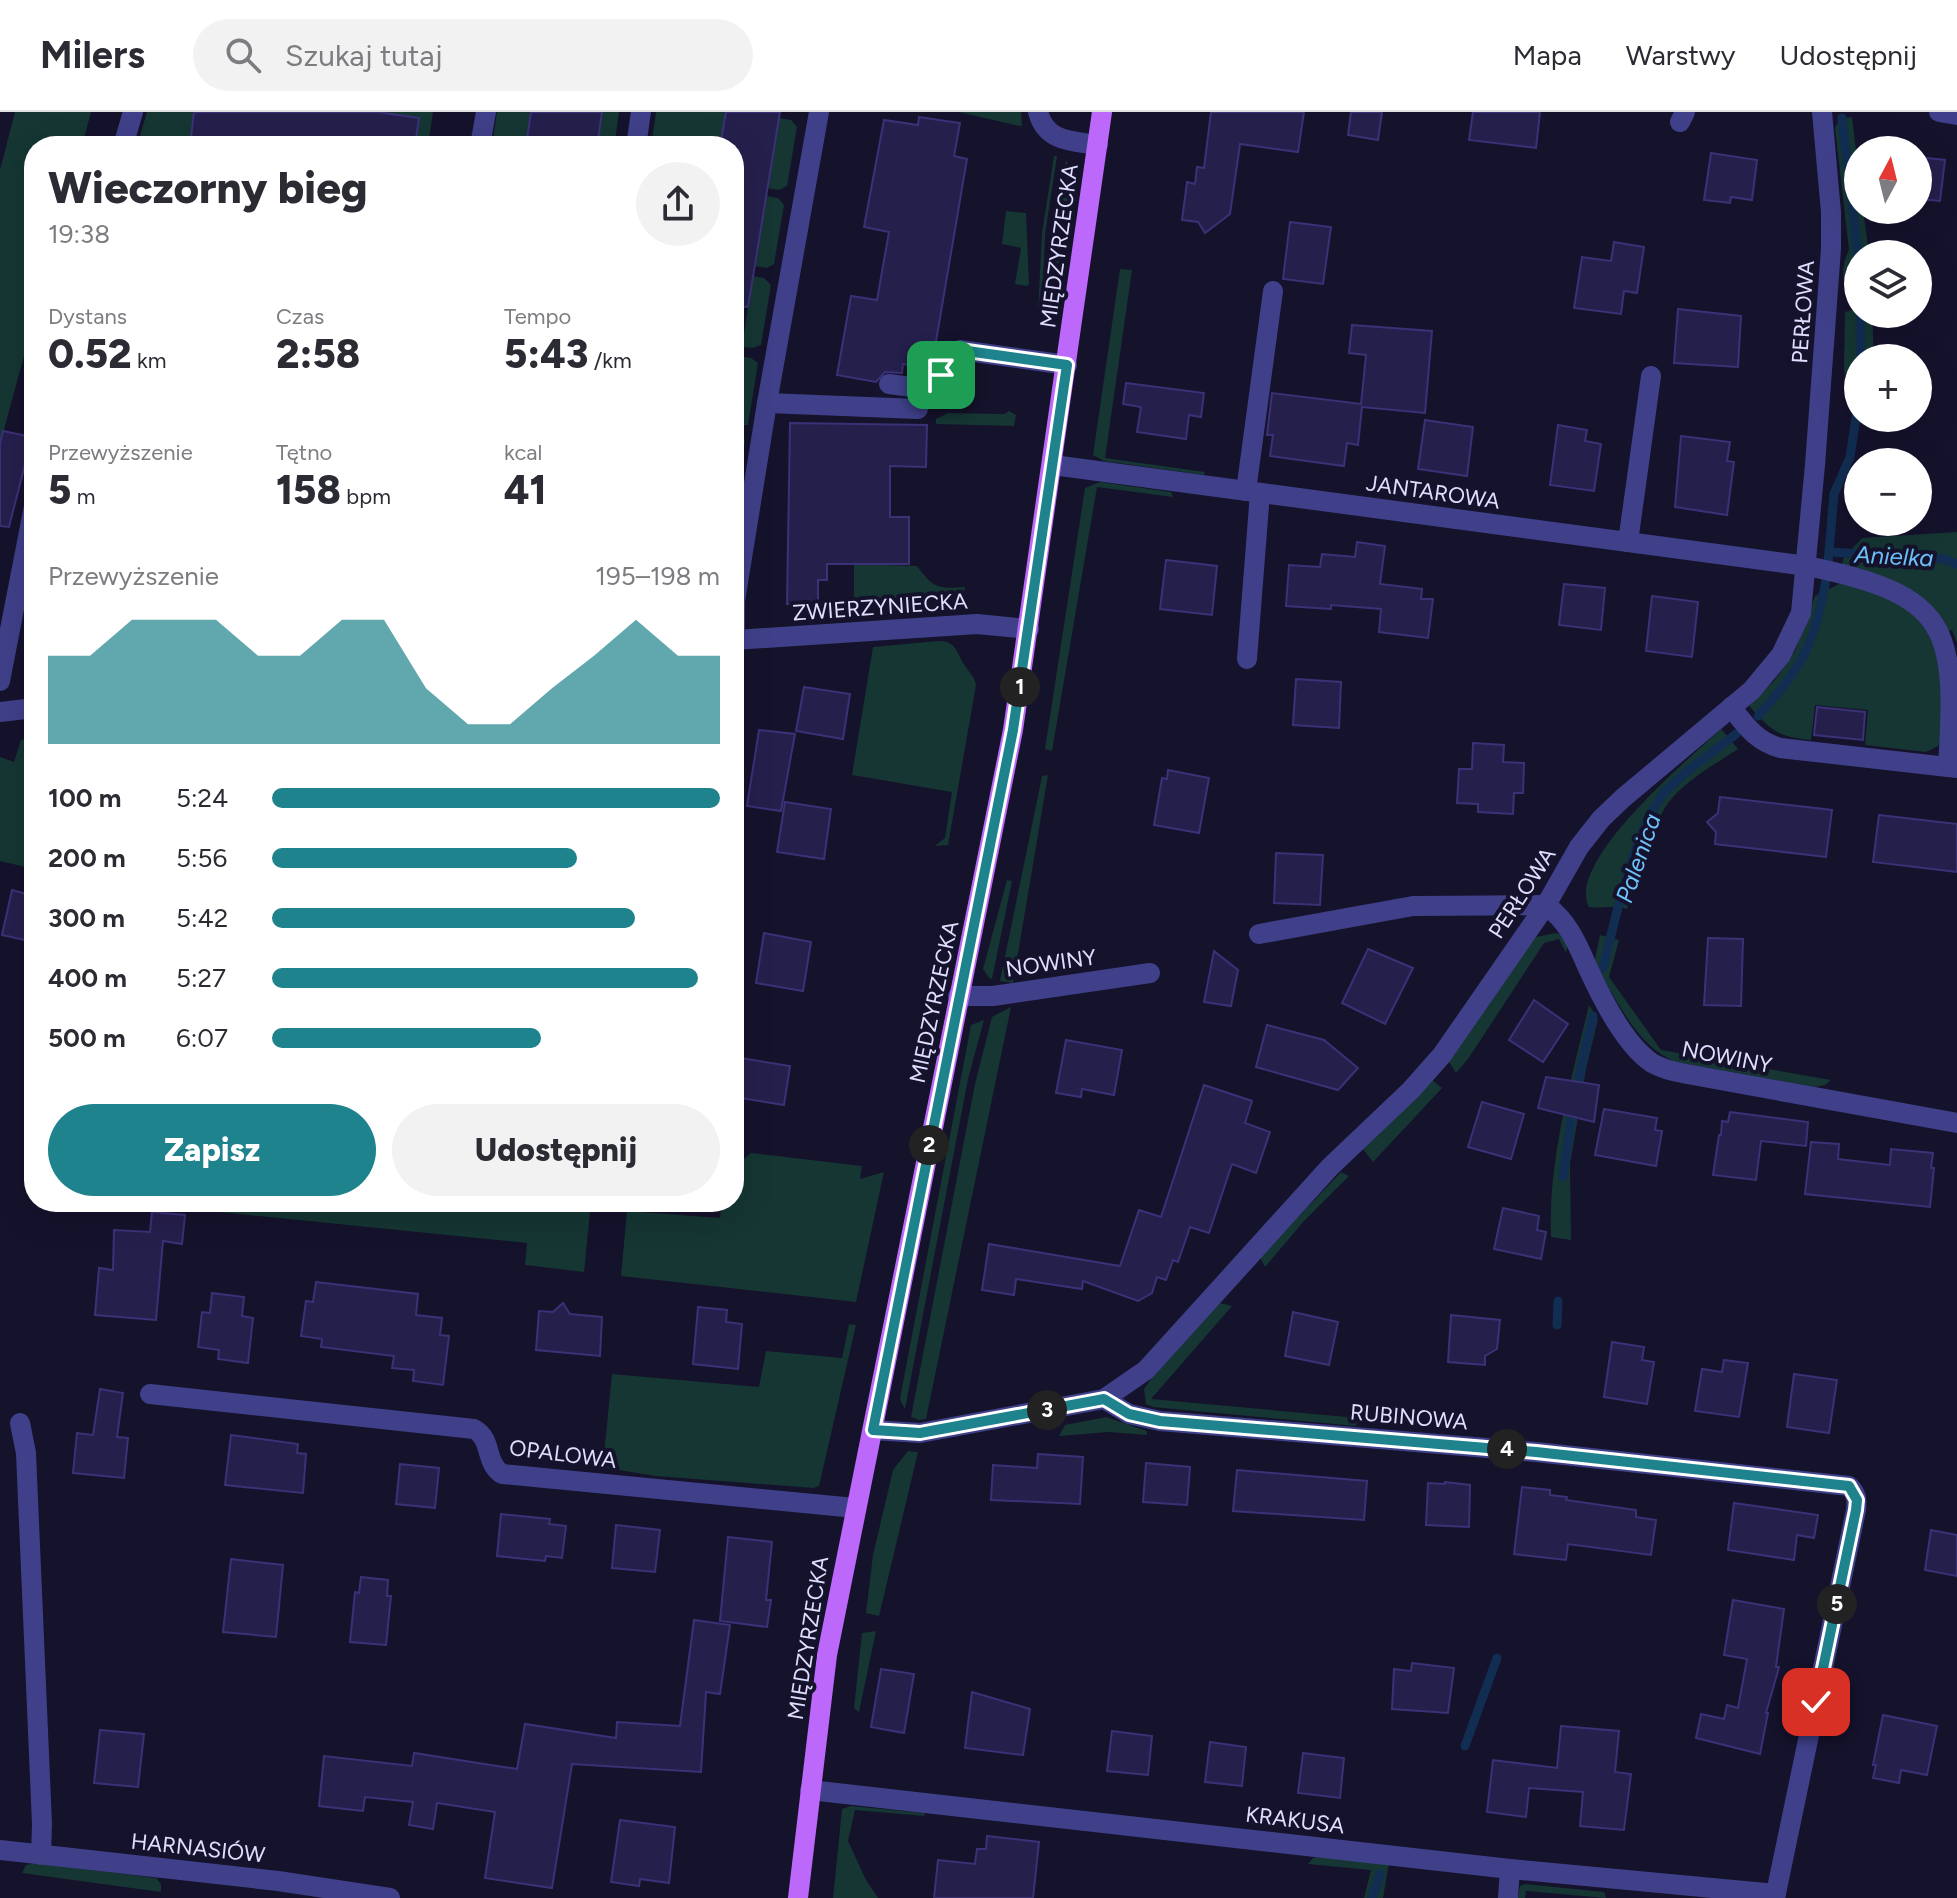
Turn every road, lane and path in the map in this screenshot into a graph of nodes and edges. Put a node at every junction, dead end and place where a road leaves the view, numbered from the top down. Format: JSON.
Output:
{"nodes":[{"id":1,"x":133,"y":112,"type":"edge"},
{"id":2,"x":486,"y":112,"type":"edge"},
{"id":3,"x":641,"y":112,"type":"edge"},
{"id":4,"x":819,"y":112,"type":"edge"},
{"id":5,"x":1038,"y":112,"type":"edge"},
{"id":6,"x":1102,"y":112,"type":"edge"},
{"id":7,"x":1822,"y":112,"type":"edge"},
{"id":8,"x":1939,"y":112,"type":"edge"},
{"id":9,"x":1957,"y":115,"type":"edge"},
{"id":10,"x":126,"y":136,"type":"edge"},
{"id":11,"x":482,"y":136,"type":"edge"},
{"id":12,"x":637,"y":136,"type":"edge"},
{"id":13,"x":1098,"y":145,"type":"junction"},
{"id":14,"x":1273,"y":291,"type":"dead end"},
{"id":15,"x":1067,"y":365,"type":"junction"},
{"id":16,"x":1651,"y":376,"type":"dead end"},
{"id":17,"x":889,"y":384,"type":"dead end"},
{"id":18,"x":767,"y":403,"type":"junction"},
{"id":19,"x":918,"y":409,"type":"dead end"},
{"id":20,"x":1053,"y":465,"type":"junction"},
{"id":21,"x":1253,"y":492,"type":"junction"},
{"id":22,"x":1628,"y":542,"type":"junction"},
{"id":23,"x":744,"y":545,"type":"edge"},
{"id":24,"x":24,"y":557,"type":"edge"},
{"id":25,"x":1807,"y":566,"type":"junction"},
{"id":26,"x":1029,"y":629,"type":"junction"},
{"id":27,"x":744,"y":639,"type":"edge"},
{"id":28,"x":1247,"y":659,"type":"dead end"},
{"id":29,"x":0,"y":681,"type":"edge"},
{"id":30,"x":1731,"y":707,"type":"junction"},
{"id":31,"x":24,"y":709,"type":"edge"},
{"id":32,"x":0,"y":712,"type":"edge"},
{"id":33,"x":1952,"y":768,"type":"edge"},
{"id":34,"x":1546,"y":905,"type":"junction"},
{"id":35,"x":1259,"y":934,"type":"dead end"},
{"id":36,"x":1150,"y":973,"type":"dead end"},
{"id":37,"x":958,"y":996,"type":"junction"},
{"id":38,"x":1957,"y":1123,"type":"edge"},
{"id":39,"x":150,"y":1394,"type":"dead end"},
{"id":40,"x":1104,"y":1399,"type":"junction"},
{"id":41,"x":20,"y":1423,"type":"dead end"},
{"id":42,"x":873,"y":1430,"type":"junction"},
{"id":43,"x":855,"y":1508,"type":"junction"},
{"id":44,"x":810,"y":1790,"type":"junction"},
{"id":45,"x":0,"y":1850,"type":"edge"},
{"id":46,"x":41,"y":1855,"type":"junction"},
{"id":47,"x":1510,"y":1869,"type":"junction"},
{"id":48,"x":1776,"y":1896,"type":"edge"},
{"id":49,"x":390,"y":1898,"type":"edge"},
{"id":50,"x":798,"y":1898,"type":"edge"},
{"id":51,"x":1508,"y":1898,"type":"edge"}],
"edges":[{"from":1,"to":10,"type":"street"},
{"from":2,"to":11,"type":"street"},
{"from":3,"to":12,"type":"street"},
{"from":4,"to":18,"type":"street"},
{"from":5,"to":13,"type":"street"},
{"from":6,"to":13,"type":"main road","name":"MIĘDZYRZECKA"},
{"from":7,"to":25,"type":"street","name":"PERŁOWA"},
{"from":8,"to":9,"type":"street"},
{"from":13,"to":15,"type":"main road","name":"MIĘDZYRZECKA"},
{"from":14,"to":21,"type":"street"},
{"from":15,"to":17,"type":"street"},
{"from":15,"to":20,"type":"main road","name":"MIĘDZYRZECKA"},
{"from":16,"to":22,"type":"street"},
{"from":18,"to":19,"type":"street"},
{"from":18,"to":23,"type":"street"},
{"from":20,"to":21,"type":"street","name":"JANTAROWA"},
{"from":20,"to":26,"type":"main road","name":"MIĘDZYRZECKA"},
{"from":21,"to":22,"type":"street","name":"JANTAROWA"},
{"from":21,"to":28,"type":"street"},
{"from":22,"to":25,"type":"street","name":"JANTAROWA"},
{"from":24,"to":29,"type":"street"},
{"from":25,"to":30,"type":"street","name":"PERŁOWA"},
{"from":25,"to":33,"type":"street","name":"JANTAROWA"},
{"from":26,"to":27,"type":"street","name":"ZWIERZYNIECKA"},
{"from":26,"to":37,"type":"main road","name":"MIĘDZYRZECKA"},
{"from":30,"to":33,"type":"street"},
{"from":30,"to":34,"type":"street","name":"PERŁOWA"},
{"from":31,"to":32,"type":"street"},
{"from":34,"to":35,"type":"street"},
{"from":34,"to":38,"type":"street","name":"NOWINY"},
{"from":34,"to":40,"type":"street","name":"PERŁOWA"},
{"from":36,"to":37,"type":"street","name":"NOWINY"},
{"from":37,"to":42,"type":"main road","name":"MIĘDZYRZECKA"},
{"from":39,"to":43,"type":"street","name":"OPALOWA"},
{"from":40,"to":42,"type":"street","name":"PERŁOWA"},
{"from":40,"to":48,"type":"street","name":"RUBINOWA"},
{"from":41,"to":46,"type":"street"},
{"from":42,"to":43,"type":"main road","name":"MIĘDZYRZECKA"},
{"from":43,"to":44,"type":"main road","name":"MIĘDZYRZECKA"},
{"from":44,"to":47,"type":"street","name":"KRAKUSA"},
{"from":44,"to":50,"type":"main road","name":"MIĘDZYRZECKA"},
{"from":45,"to":46,"type":"street","name":"HARNASIÓW"},
{"from":46,"to":49,"type":"street","name":"HARNASIÓW"},
{"from":47,"to":48,"type":"street","name":"KRAKUSA"},
{"from":47,"to":51,"type":"street"}]}
